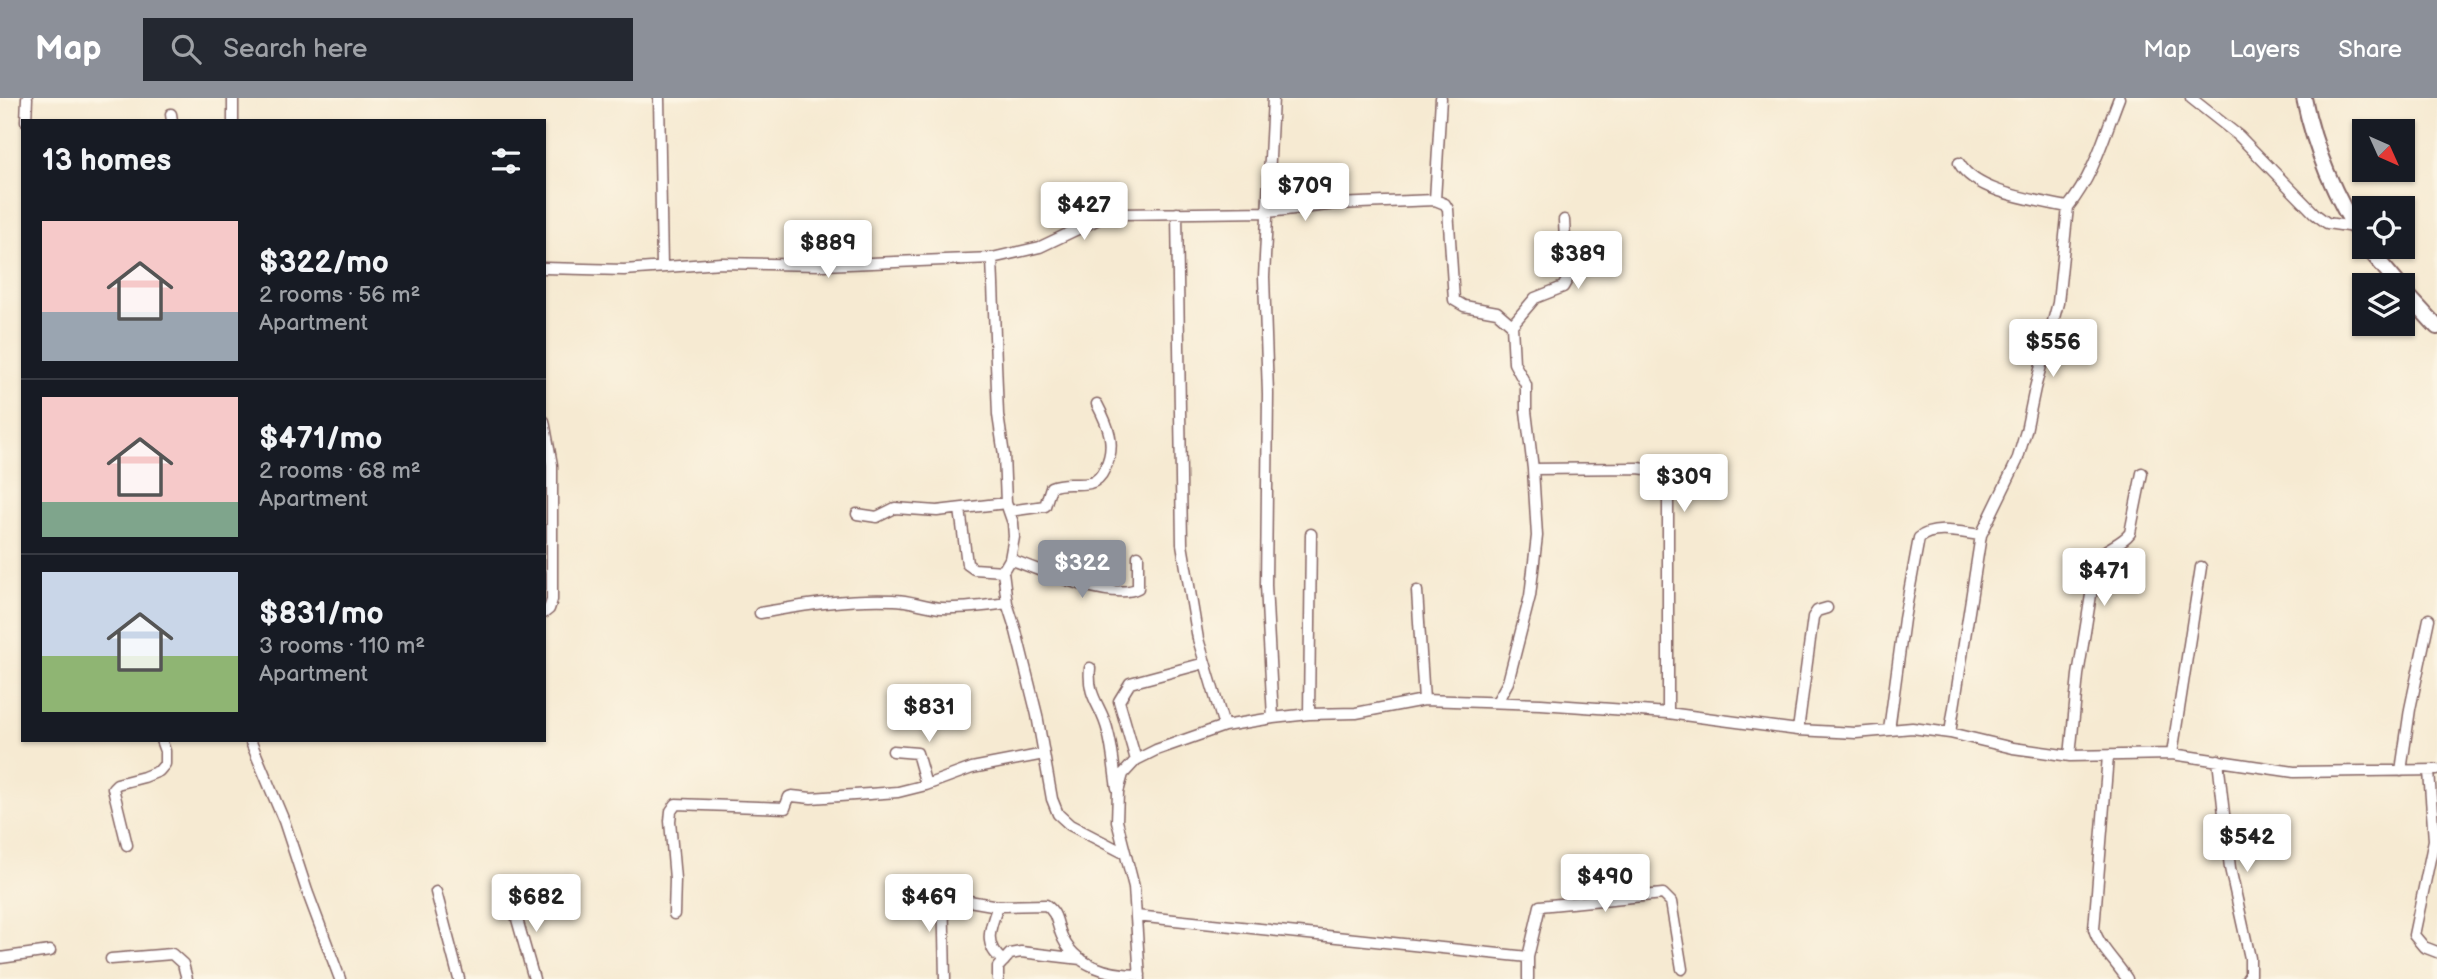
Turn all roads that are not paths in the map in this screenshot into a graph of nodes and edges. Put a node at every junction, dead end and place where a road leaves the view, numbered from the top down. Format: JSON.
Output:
{"nodes":[{"id":1,"x":27,"y":98,"type":"edge"},
{"id":2,"x":233,"y":98,"type":"edge"},
{"id":3,"x":659,"y":98,"type":"edge"},
{"id":4,"x":1273,"y":98,"type":"edge"},
{"id":5,"x":1441,"y":98,"type":"edge"},
{"id":6,"x":2119,"y":98,"type":"edge"},
{"id":7,"x":2191,"y":98,"type":"edge"},
{"id":8,"x":2304,"y":98,"type":"edge"},
{"id":9,"x":26,"y":119,"type":"edge"},
{"id":10,"x":233,"y":119,"type":"edge"},
{"id":11,"x":1959,"y":163,"type":"dead end"},
{"id":12,"x":1435,"y":200,"type":"junction"},
{"id":13,"x":2068,"y":207,"type":"junction"},
{"id":14,"x":1268,"y":212,"type":"junction"},
{"id":15,"x":1177,"y":213,"type":"junction"},
{"id":16,"x":1564,"y":220,"type":"dead end"},
{"id":17,"x":2352,"y":223,"type":"edge"},
{"id":18,"x":2352,"y":227,"type":"edge"},
{"id":19,"x":992,"y":258,"type":"junction"},
{"id":20,"x":2377,"y":259,"type":"edge"},
{"id":21,"x":662,"y":267,"type":"junction"},
{"id":22,"x":546,"y":268,"type":"edge"},
{"id":23,"x":2389,"y":273,"type":"edge"},
{"id":24,"x":2415,"y":303,"type":"edge"},
{"id":25,"x":1512,"y":325,"type":"junction"},
{"id":26,"x":2437,"y":327,"type":"edge"},
{"id":27,"x":1097,"y":404,"type":"dead end"},
{"id":28,"x":546,"y":432,"type":"edge"},
{"id":29,"x":1534,"y":469,"type":"junction"},
{"id":30,"x":2142,"y":473,"type":"dead end"},
{"id":31,"x":1008,"y":507,"type":"junction"},
{"id":32,"x":960,"y":509,"type":"junction"},
{"id":33,"x":857,"y":514,"type":"dead end"},
{"id":34,"x":1311,"y":534,"type":"dead end"},
{"id":35,"x":1981,"y":535,"type":"junction"},
{"id":36,"x":1138,"y":556,"type":"dead end"},
{"id":37,"x":1010,"y":559,"type":"junction"},
{"id":38,"x":2201,"y":567,"type":"dead end"},
{"id":39,"x":1003,"y":571,"type":"junction"},
{"id":40,"x":1417,"y":591,"type":"dead end"},
{"id":41,"x":1007,"y":603,"type":"junction"},
{"id":42,"x":1827,"y":608,"type":"dead end"},
{"id":43,"x":546,"y":612,"type":"edge"},
{"id":44,"x":760,"y":613,"type":"dead end"},
{"id":45,"x":2429,"y":619,"type":"dead end"},
{"id":46,"x":1205,"y":663,"type":"junction"},
{"id":47,"x":1090,"y":668,"type":"dead end"},
{"id":48,"x":1424,"y":700,"type":"junction"},
{"id":49,"x":1119,"y":701,"type":"junction"},
{"id":50,"x":1497,"y":702,"type":"junction"},
{"id":51,"x":1668,"y":713,"type":"junction"},
{"id":52,"x":1309,"y":714,"type":"junction"},
{"id":53,"x":1103,"y":716,"type":"junction"},
{"id":54,"x":1273,"y":718,"type":"junction"},
{"id":55,"x":1224,"y":726,"type":"junction"},
{"id":56,"x":1798,"y":730,"type":"junction"},
{"id":57,"x":1889,"y":730,"type":"junction"},
{"id":58,"x":1950,"y":733,"type":"junction"},
{"id":59,"x":162,"y":742,"type":"edge"},
{"id":60,"x":251,"y":742,"type":"edge"},
{"id":61,"x":894,"y":751,"type":"dead end"},
{"id":62,"x":1044,"y":754,"type":"junction"},
{"id":63,"x":2172,"y":754,"type":"junction"},
{"id":64,"x":2070,"y":756,"type":"junction"},
{"id":65,"x":2108,"y":756,"type":"junction"},
{"id":66,"x":1136,"y":760,"type":"junction"},
{"id":67,"x":2218,"y":760,"type":"junction"},
{"id":68,"x":2402,"y":771,"type":"junction"},
{"id":69,"x":2433,"y":771,"type":"edge"},
{"id":70,"x":926,"y":785,"type":"junction"},
{"id":71,"x":1118,"y":792,"type":"junction"},
{"id":72,"x":2436,"y":840,"type":"edge"},
{"id":73,"x":127,"y":845,"type":"dead end"},
{"id":74,"x":1124,"y":853,"type":"junction"},
{"id":75,"x":943,"y":888,"type":"dead end"},
{"id":76,"x":436,"y":892,"type":"dead end"},
{"id":77,"x":511,"y":898,"type":"dead end"},
{"id":78,"x":943,"y":900,"type":"junction"},
{"id":79,"x":998,"y":906,"type":"junction"},
{"id":80,"x":674,"y":914,"type":"dead end"},
{"id":81,"x":1136,"y":916,"type":"junction"},
{"id":82,"x":50,"y":951,"type":"dead end"},
{"id":83,"x":2437,"y":952,"type":"edge"},
{"id":84,"x":1528,"y":957,"type":"junction"},
{"id":85,"x":0,"y":958,"type":"edge"},
{"id":86,"x":111,"y":959,"type":"dead end"},
{"id":87,"x":1082,"y":960,"type":"junction"},
{"id":88,"x":1003,"y":961,"type":"junction"},
{"id":89,"x":1682,"y":969,"type":"dead end"},
{"id":90,"x":1140,"y":977,"type":"edge"},
{"id":91,"x":187,"y":979,"type":"edge"},
{"id":92,"x":340,"y":979,"type":"edge"},
{"id":93,"x":459,"y":979,"type":"edge"},
{"id":94,"x":534,"y":979,"type":"edge"},
{"id":95,"x":945,"y":979,"type":"edge"},
{"id":96,"x":998,"y":979,"type":"edge"},
{"id":97,"x":1528,"y":979,"type":"edge"},
{"id":98,"x":2127,"y":979,"type":"edge"},
{"id":99,"x":2247,"y":979,"type":"edge"}],
"edges":[{"from":1,"to":9,"type":"street"},
{"from":2,"to":10,"type":"street"},
{"from":3,"to":21,"type":"street"},
{"from":4,"to":14,"type":"street"},
{"from":5,"to":12,"type":"street"},
{"from":6,"to":13,"type":"street"},
{"from":7,"to":18,"type":"street"},
{"from":8,"to":17,"type":"highway"},
{"from":11,"to":13,"type":"street"},
{"from":12,"to":14,"type":"street"},
{"from":12,"to":25,"type":"street"},
{"from":13,"to":35,"type":"street"},
{"from":14,"to":15,"type":"street"},
{"from":14,"to":54,"type":"street"},
{"from":15,"to":19,"type":"street"},
{"from":15,"to":46,"type":"street"},
{"from":16,"to":25,"type":"street"},
{"from":19,"to":21,"type":"street"},
{"from":19,"to":31,"type":"street"},
{"from":20,"to":23,"type":"highway"},
{"from":21,"to":22,"type":"street"},
{"from":24,"to":26,"type":"highway"},
{"from":25,"to":29,"type":"street"},
{"from":27,"to":31,"type":"street"},
{"from":28,"to":43,"type":"street"},
{"from":29,"to":50,"type":"street"},
{"from":29,"to":51,"type":"street"},
{"from":30,"to":64,"type":"street"},
{"from":31,"to":32,"type":"street"},
{"from":31,"to":37,"type":"street"},
{"from":32,"to":33,"type":"street"},
{"from":32,"to":39,"type":"street"},
{"from":34,"to":52,"type":"street"},
{"from":35,"to":57,"type":"street"},
{"from":35,"to":58,"type":"street"},
{"from":36,"to":37,"type":"street"},
{"from":37,"to":39,"type":"street"},
{"from":38,"to":63,"type":"street"},
{"from":39,"to":41,"type":"street"},
{"from":40,"to":48,"type":"street"},
{"from":41,"to":44,"type":"street"},
{"from":41,"to":62,"type":"street"},
{"from":42,"to":56,"type":"street"},
{"from":45,"to":68,"type":"street"},
{"from":46,"to":49,"type":"street"},
{"from":46,"to":55,"type":"street"},
{"from":47,"to":53,"type":"street"},
{"from":48,"to":50,"type":"street"},
{"from":48,"to":52,"type":"street"},
{"from":49,"to":53,"type":"street"},
{"from":49,"to":66,"type":"street"},
{"from":50,"to":51,"type":"street"},
{"from":51,"to":56,"type":"street"},
{"from":52,"to":54,"type":"street"},
{"from":53,"to":71,"type":"street"},
{"from":54,"to":55,"type":"street"},
{"from":55,"to":66,"type":"street"},
{"from":56,"to":57,"type":"street"},
{"from":57,"to":58,"type":"street"},
{"from":58,"to":64,"type":"street"},
{"from":59,"to":73,"type":"street"},
{"from":60,"to":92,"type":"street"},
{"from":61,"to":70,"type":"street"},
{"from":62,"to":70,"type":"street"},
{"from":62,"to":74,"type":"street"},
{"from":63,"to":65,"type":"street"},
{"from":63,"to":67,"type":"street"},
{"from":64,"to":65,"type":"street"},
{"from":65,"to":98,"type":"street"},
{"from":66,"to":71,"type":"street"},
{"from":67,"to":68,"type":"street"},
{"from":67,"to":99,"type":"street"},
{"from":68,"to":69,"type":"street"},
{"from":69,"to":72,"type":"street"},
{"from":70,"to":80,"type":"street"},
{"from":71,"to":74,"type":"street"},
{"from":72,"to":83,"type":"street"},
{"from":74,"to":81,"type":"street"},
{"from":75,"to":78,"type":"street"},
{"from":76,"to":93,"type":"street"},
{"from":77,"to":94,"type":"street"},
{"from":78,"to":79,"type":"street"},
{"from":78,"to":95,"type":"street"},
{"from":79,"to":87,"type":"street"},
{"from":79,"to":88,"type":"street"},
{"from":81,"to":84,"type":"street"},
{"from":81,"to":90,"type":"street"},
{"from":82,"to":85,"type":"street"},
{"from":84,"to":89,"type":"street"},
{"from":84,"to":97,"type":"street"},
{"from":86,"to":91,"type":"street"},
{"from":87,"to":88,"type":"street"},
{"from":87,"to":90,"type":"street"},
{"from":88,"to":96,"type":"street"}]}
